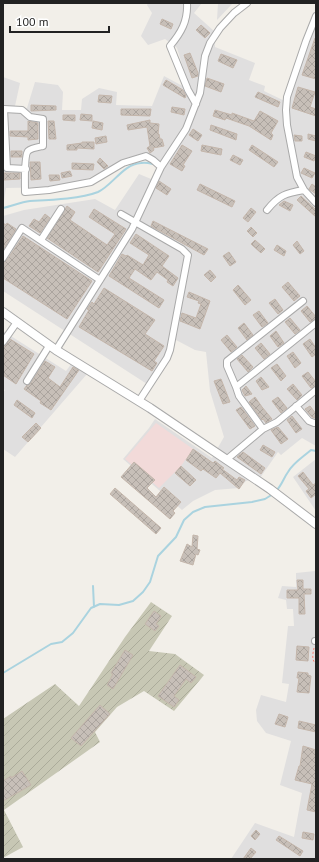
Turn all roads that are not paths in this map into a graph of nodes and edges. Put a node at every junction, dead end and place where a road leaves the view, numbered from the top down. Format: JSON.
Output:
{"nodes":[{"id":1,"x":187,"y":3,"type":"edge"},
{"id":2,"x":246,"y":3,"type":"edge"},
{"id":3,"x":316,"y":16,"type":"edge"},
{"id":4,"x":196,"y":104,"type":"junction"},
{"id":5,"x":161,"y":167,"type":"junction"},
{"id":6,"x":26,"y":169,"type":"junction"},
{"id":7,"x":304,"y":190,"type":"junction"},
{"id":8,"x":316,"y":203,"type":"edge"},
{"id":9,"x":61,"y":209,"type":"dead end"},
{"id":10,"x":267,"y":210,"type":"dead end"},
{"id":11,"x":122,"y":214,"type":"dead end"},
{"id":12,"x":135,"y":221,"type":"junction"},
{"id":13,"x":41,"y":240,"type":"junction"},
{"id":14,"x":3,"y":258,"type":"edge"},
{"id":15,"x":100,"y":280,"type":"junction"},
{"id":16,"x":303,"y":301,"type":"dead end"},
{"id":17,"x":3,"y":312,"type":"edge"},
{"id":18,"x":17,"y":322,"type":"junction"},
{"id":19,"x":316,"y":324,"type":"edge"},
{"id":20,"x":3,"y":342,"type":"edge"},
{"id":21,"x":53,"y":348,"type":"junction"},
{"id":22,"x":27,"y":381,"type":"dead end"},
{"id":23,"x":236,"y":387,"type":"junction"},
{"id":24,"x":316,"y":390,"type":"edge"},
{"id":25,"x":144,"y":404,"type":"junction"},
{"id":26,"x":296,"y":406,"type":"junction"},
{"id":27,"x":316,"y":423,"type":"edge"},
{"id":28,"x":263,"y":430,"type":"junction"},
{"id":29,"x":226,"y":460,"type":"junction"},
{"id":30,"x":316,"y":524,"type":"edge"}],
"edges":[{"from":1,"to":4,"type":"street"},
{"from":2,"to":4,"type":"street"},
{"from":3,"to":7,"type":"street"},
{"from":4,"to":5,"type":"street"},
{"from":5,"to":6,"type":"street"},
{"from":5,"to":12,"type":"street"},
{"from":6,"to":6,"type":"street"},
{"from":7,"to":8,"type":"street"},
{"from":7,"to":10,"type":"street"},
{"from":9,"to":13,"type":"street"},
{"from":11,"to":12,"type":"street"},
{"from":12,"to":15,"type":"street"},
{"from":12,"to":25,"type":"street"},
{"from":13,"to":14,"type":"street"},
{"from":13,"to":15,"type":"street"},
{"from":15,"to":21,"type":"street"},
{"from":16,"to":23,"type":"street"},
{"from":17,"to":18,"type":"street"},
{"from":18,"to":20,"type":"street"},
{"from":18,"to":21,"type":"street"},
{"from":19,"to":23,"type":"street"},
{"from":21,"to":22,"type":"street"},
{"from":21,"to":25,"type":"street"},
{"from":23,"to":28,"type":"street"},
{"from":24,"to":26,"type":"street"},
{"from":25,"to":29,"type":"street"},
{"from":26,"to":27,"type":"street"},
{"from":26,"to":28,"type":"street"},
{"from":28,"to":29,"type":"street"},
{"from":29,"to":30,"type":"street"}]}
